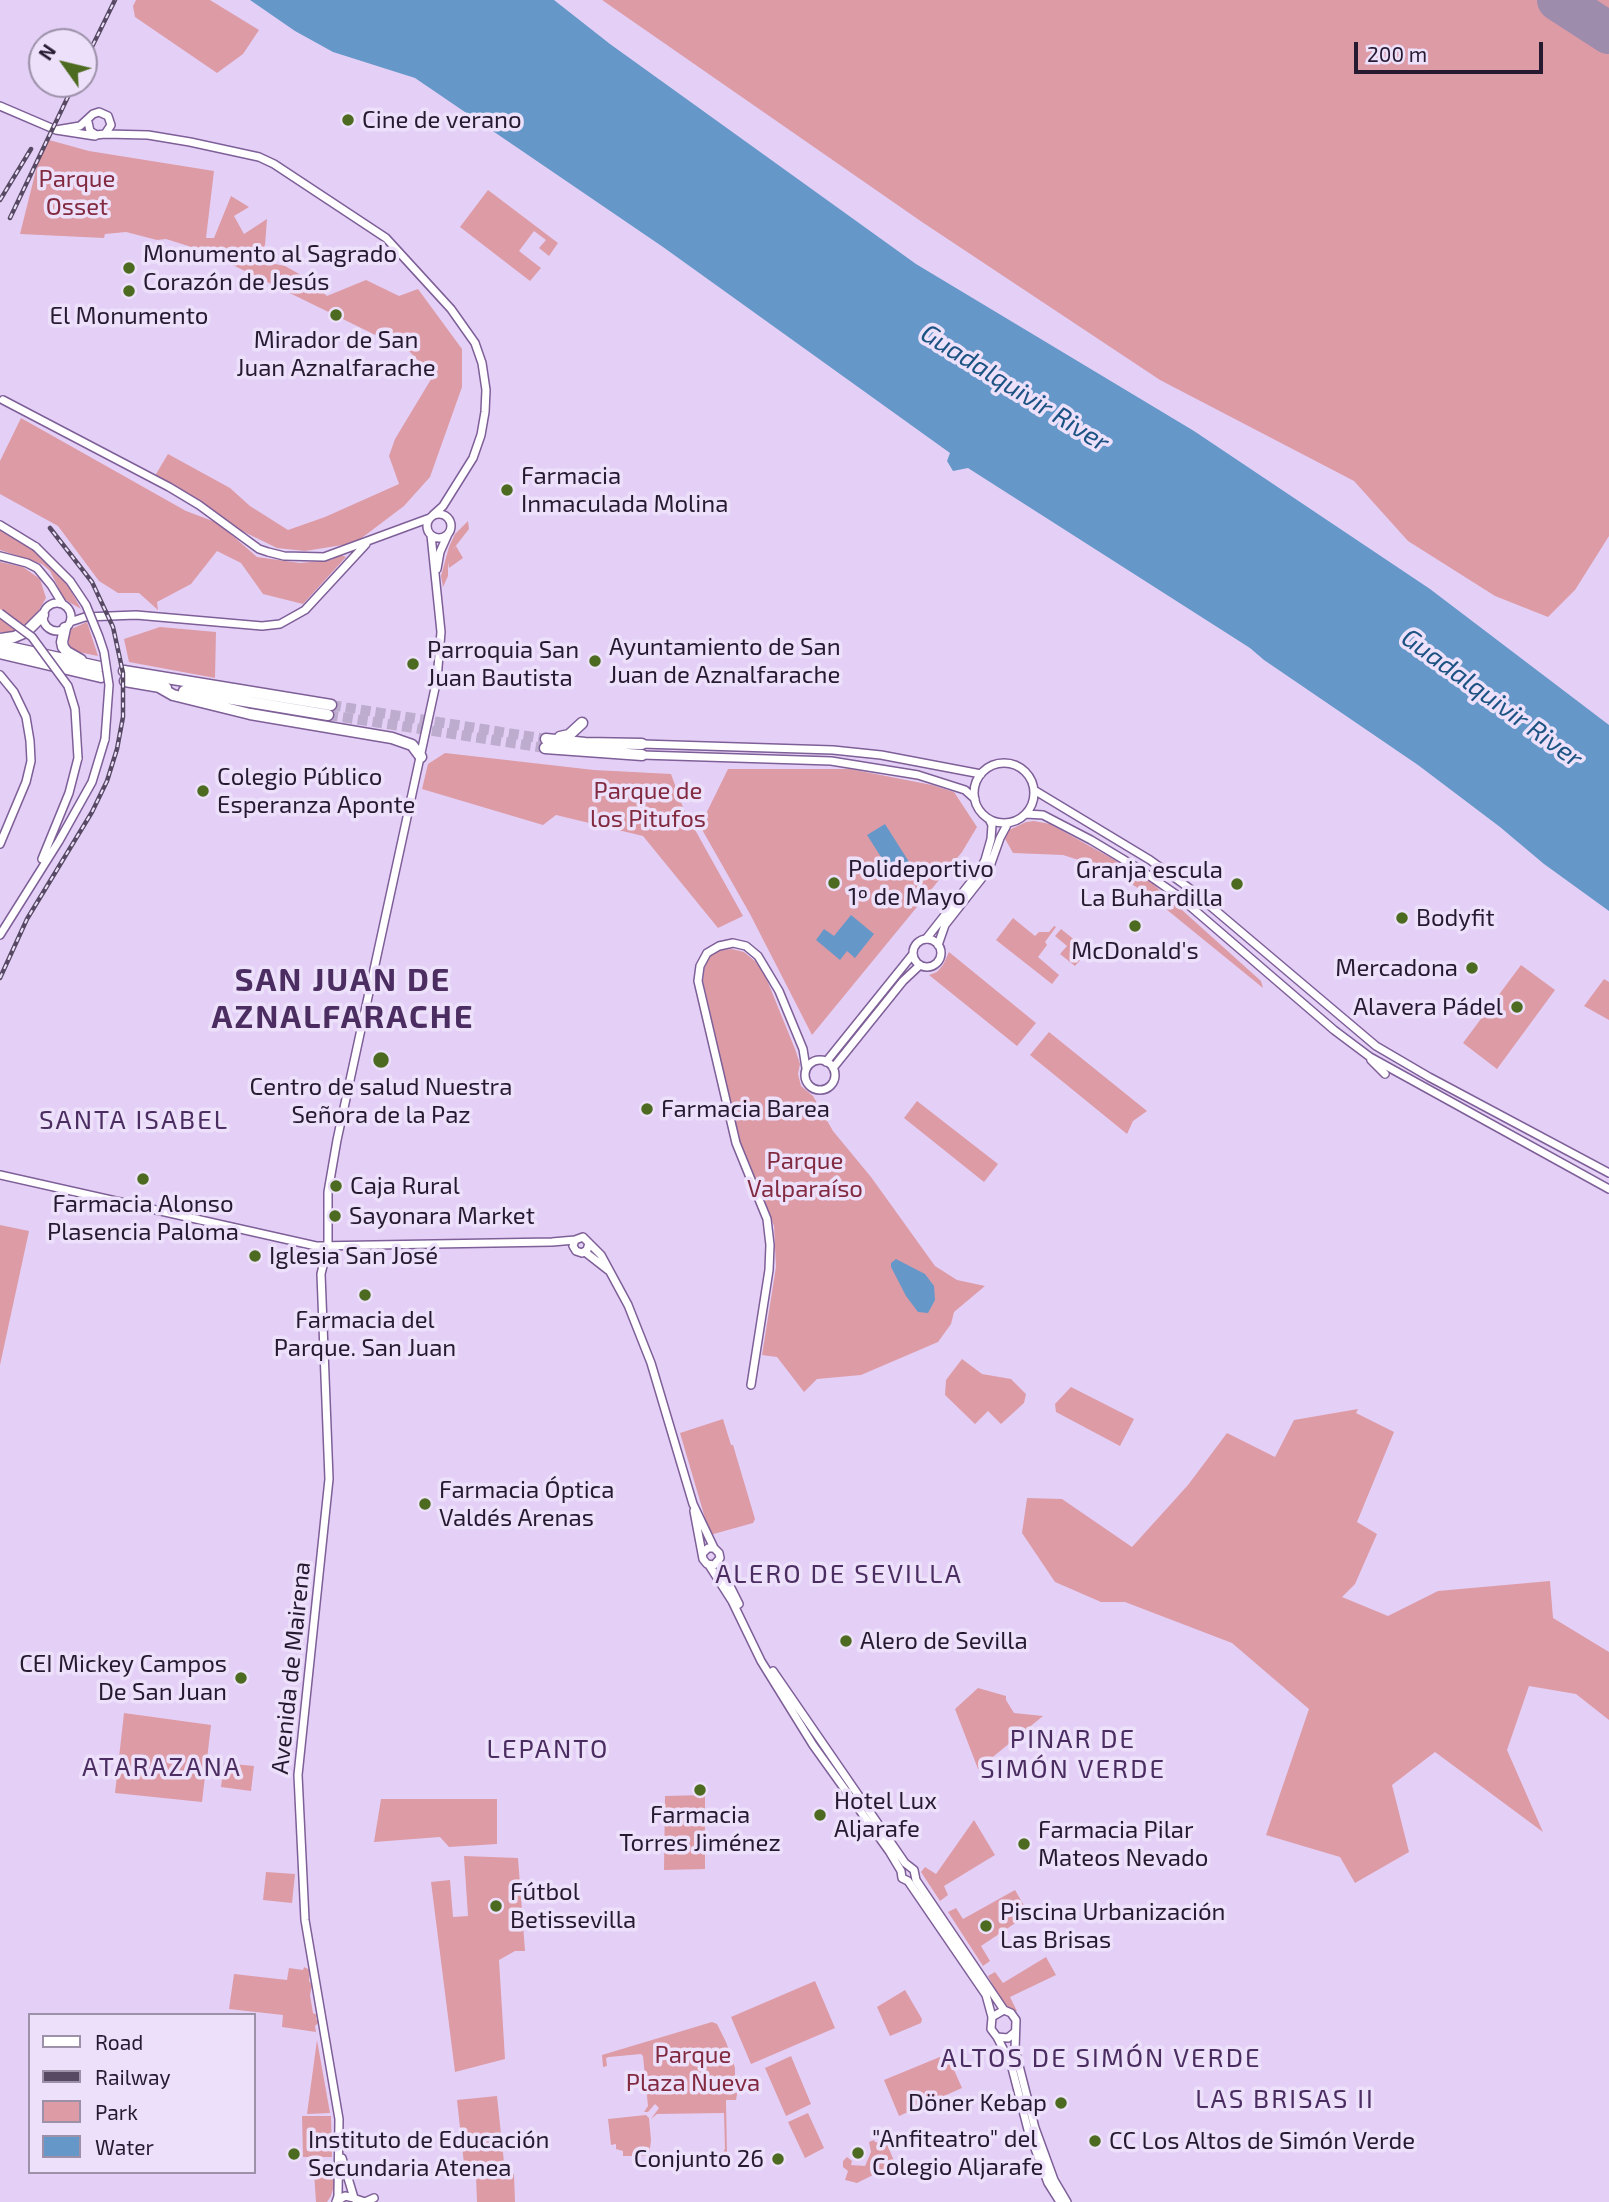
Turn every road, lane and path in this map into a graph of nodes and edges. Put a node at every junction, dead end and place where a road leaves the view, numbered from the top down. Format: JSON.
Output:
{"nodes":[{"id":1,"x":0,"y":106,"type":"edge"},
{"id":2,"x":109,"y":118,"type":"junction"},
{"id":3,"x":88,"y":122,"type":"junction"},
{"id":4,"x":56,"y":130,"type":"junction"},
{"id":5,"x":102,"y":135,"type":"junction"},
{"id":6,"x":148,"y":135,"type":"junction"},
{"id":7,"x":4,"y":400,"type":"dead end"},
{"id":8,"x":431,"y":516,"type":"junction"},
{"id":9,"x":0,"y":525,"type":"edge"},
{"id":10,"x":408,"y":525,"type":"junction"},
{"id":11,"x":430,"y":533,"type":"junction"},
{"id":12,"x":448,"y":534,"type":"junction"},
{"id":13,"x":366,"y":543,"type":"junction"},
{"id":14,"x":342,"y":551,"type":"junction"},
{"id":15,"x":0,"y":556,"type":"edge"},
{"id":16,"x":353,"y":558,"type":"junction"},
{"id":17,"x":51,"y":585,"type":"junction"},
{"id":18,"x":436,"y":594,"type":"junction"},
{"id":19,"x":65,"y":606,"type":"junction"},
{"id":20,"x":46,"y":610,"type":"junction"},
{"id":21,"x":0,"y":613,"type":"edge"},
{"id":22,"x":85,"y":617,"type":"junction"},
{"id":23,"x":68,"y":625,"type":"junction"},
{"id":24,"x":0,"y":639,"type":"edge"},
{"id":25,"x":0,"y":645,"type":"edge"},
{"id":26,"x":0,"y":653,"type":"edge"},
{"id":27,"x":97,"y":670,"type":"junction"},
{"id":28,"x":0,"y":675,"type":"edge"},
{"id":29,"x":159,"y":687,"type":"junction"},
{"id":30,"x":582,"y":723,"type":"dead end"},
{"id":31,"x":642,"y":749,"type":"junction"},
{"id":32,"x":421,"y":757,"type":"junction"},
{"id":33,"x":981,"y":774,"type":"junction"},
{"id":34,"x":1034,"y":790,"type":"junction"},
{"id":35,"x":975,"y":799,"type":"junction"},
{"id":36,"x":1026,"y":814,"type":"junction"},
{"id":37,"x":989,"y":819,"type":"junction"},
{"id":38,"x":1008,"y":823,"type":"junction"},
{"id":39,"x":0,"y":844,"type":"edge"},
{"id":40,"x":36,"y":876,"type":"junction"},
{"id":41,"x":28,"y":889,"type":"junction"},
{"id":42,"x":0,"y":935,"type":"edge"},
{"id":43,"x":926,"y":939,"type":"junction"},
{"id":44,"x":0,"y":945,"type":"edge"},
{"id":45,"x":938,"y":945,"type":"junction"},
{"id":46,"x":913,"y":954,"type":"junction"},
{"id":47,"x":920,"y":965,"type":"junction"},
{"id":48,"x":1355,"y":1045,"type":"junction"},
{"id":49,"x":803,"y":1049,"type":"junction"},
{"id":50,"x":816,"y":1061,"type":"junction"},
{"id":51,"x":826,"y":1062,"type":"junction"},
{"id":52,"x":806,"y":1068,"type":"junction"},
{"id":53,"x":833,"y":1068,"type":"junction"},
{"id":54,"x":1385,"y":1074,"type":"dead end"},
{"id":55,"x":1609,"y":1173,"type":"edge"},
{"id":56,"x":2,"y":1177,"type":"edge"},
{"id":57,"x":1609,"y":1189,"type":"edge"},
{"id":58,"x":575,"y":1240,"type":"junction"},
{"id":59,"x":552,"y":1242,"type":"junction"},
{"id":60,"x":589,"y":1243,"type":"junction"},
{"id":61,"x":328,"y":1245,"type":"junction"},
{"id":62,"x":574,"y":1249,"type":"junction"},
{"id":63,"x":585,"y":1252,"type":"junction"},
{"id":64,"x":611,"y":1273,"type":"junction"},
{"id":65,"x":751,"y":1385,"type":"dead end"},
{"id":66,"x":693,"y":1504,"type":"junction"},
{"id":67,"x":714,"y":1548,"type":"junction"},
{"id":68,"x":703,"y":1553,"type":"junction"},
{"id":69,"x":718,"y":1562,"type":"junction"},
{"id":70,"x":709,"y":1564,"type":"junction"},
{"id":71,"x":904,"y":1869,"type":"junction"},
{"id":72,"x":911,"y":1878,"type":"junction"},
{"id":73,"x":1004,"y":2010,"type":"junction"},
{"id":74,"x":992,"y":2017,"type":"junction"},
{"id":75,"x":1015,"y":2032,"type":"junction"},
{"id":76,"x":998,"y":2037,"type":"junction"},
{"id":77,"x":339,"y":2136,"type":"junction"},
{"id":78,"x":374,"y":2198,"type":"dead end"},
{"id":79,"x":356,"y":2200,"type":"edge"},
{"id":80,"x":336,"y":2202,"type":"edge"},
{"id":81,"x":1060,"y":2202,"type":"edge"},
{"id":82,"x":1067,"y":2202,"type":"edge"}],
"edges":[{"from":1,"to":4,"type":"street"},
{"from":2,"to":3,"type":"street"},
{"from":2,"to":5,"type":"street"},
{"from":2,"to":6,"type":"street"},
{"from":3,"to":4,"type":"street"},
{"from":3,"to":5,"type":"street"},
{"from":4,"to":5,"type":"street"},
{"from":5,"to":6,"type":"street"},
{"from":6,"to":8,"type":"street"},
{"from":7,"to":14,"type":"street"},
{"from":8,"to":10,"type":"street"},
{"from":8,"to":11,"type":"street"},
{"from":8,"to":12,"type":"street"},
{"from":9,"to":40,"type":"street","bridge":true},
{"from":10,"to":11,"type":"street"},
{"from":10,"to":13,"type":"street"},
{"from":11,"to":12,"type":"street"},
{"from":11,"to":18,"type":"street"},
{"from":12,"to":18,"type":"street"},
{"from":13,"to":14,"type":"street"},
{"from":13,"to":16,"type":"street"},
{"from":14,"to":16,"type":"street"},
{"from":15,"to":17,"type":"street"},
{"from":16,"to":22,"type":"street"},
{"from":17,"to":19,"type":"street"},
{"from":17,"to":20,"type":"street"},
{"from":18,"to":32,"type":"street","name":"Avenida de Mairena"},
{"from":19,"to":20,"type":"street"},
{"from":19,"to":22,"type":"street"},
{"from":19,"to":23,"type":"street"},
{"from":20,"to":23,"type":"street"},
{"from":20,"to":24,"type":"highway"},
{"from":21,"to":40,"type":"street","bridge":true},
{"from":22,"to":23,"type":"street"},
{"from":23,"to":27,"type":"highway"},
{"from":25,"to":27,"type":"highway"},
{"from":26,"to":27,"type":"highway"},
{"from":28,"to":39,"type":"street"},
{"from":29,"to":29,"type":"highway"},
{"from":29,"to":32,"type":"highway"},
{"from":30,"to":31,"type":"highway"},
{"from":31,"to":33,"type":"street"},
{"from":31,"to":35,"type":"street"},
{"from":32,"to":61,"type":"street","name":"Avenida de Mairena"},
{"from":33,"to":34,"type":"street"},
{"from":33,"to":35,"type":"street"},
{"from":34,"to":36,"type":"street"},
{"from":34,"to":55,"type":"street"},
{"from":35,"to":37,"type":"street"},
{"from":36,"to":38,"type":"street"},
{"from":36,"to":48,"type":"street"},
{"from":37,"to":38,"type":"street"},
{"from":37,"to":43,"type":"street"},
{"from":38,"to":45,"type":"street"},
{"from":40,"to":41,"type":"street"},
{"from":41,"to":42,"type":"street"},
{"from":41,"to":44,"type":"street"},
{"from":43,"to":45,"type":"street"},
{"from":43,"to":46,"type":"street"},
{"from":45,"to":47,"type":"street"},
{"from":46,"to":47,"type":"street"},
{"from":46,"to":51,"type":"street"},
{"from":47,"to":53,"type":"street"},
{"from":48,"to":54,"type":"street"},
{"from":48,"to":57,"type":"street"},
{"from":49,"to":50,"type":"street"},
{"from":49,"to":52,"type":"street"},
{"from":49,"to":65,"type":"street"},
{"from":50,"to":51,"type":"street"},
{"from":50,"to":52,"type":"street"},
{"from":51,"to":53,"type":"street"},
{"from":52,"to":53,"type":"street"},
{"from":56,"to":61,"type":"street"},
{"from":58,"to":59,"type":"street"},
{"from":58,"to":60,"type":"street"},
{"from":58,"to":62,"type":"street"},
{"from":59,"to":61,"type":"street"},
{"from":59,"to":62,"type":"street"},
{"from":60,"to":63,"type":"street"},
{"from":60,"to":64,"type":"street"},
{"from":61,"to":77,"type":"street","name":"Avenida de Mairena"},
{"from":62,"to":63,"type":"street"},
{"from":63,"to":64,"type":"street"},
{"from":64,"to":66,"type":"street"},
{"from":66,"to":67,"type":"street"},
{"from":66,"to":68,"type":"street"},
{"from":67,"to":68,"type":"street"},
{"from":67,"to":69,"type":"street"},
{"from":68,"to":70,"type":"street"},
{"from":69,"to":70,"type":"street"},
{"from":69,"to":71,"type":"street"},
{"from":70,"to":71,"type":"street"},
{"from":71,"to":72,"type":"street"},
{"from":71,"to":72,"type":"street"},
{"from":72,"to":73,"type":"street"},
{"from":72,"to":74,"type":"street"},
{"from":73,"to":74,"type":"street"},
{"from":73,"to":75,"type":"street"},
{"from":74,"to":76,"type":"street"},
{"from":75,"to":76,"type":"street"},
{"from":75,"to":82,"type":"street"},
{"from":76,"to":81,"type":"street"},
{"from":77,"to":79,"type":"street","name":"Avenida de Mairena"},
{"from":77,"to":80,"type":"street","name":"Avenida de Mairena"},
{"from":78,"to":79,"type":"street"},
{"from":79,"to":80,"type":"street"}]}
